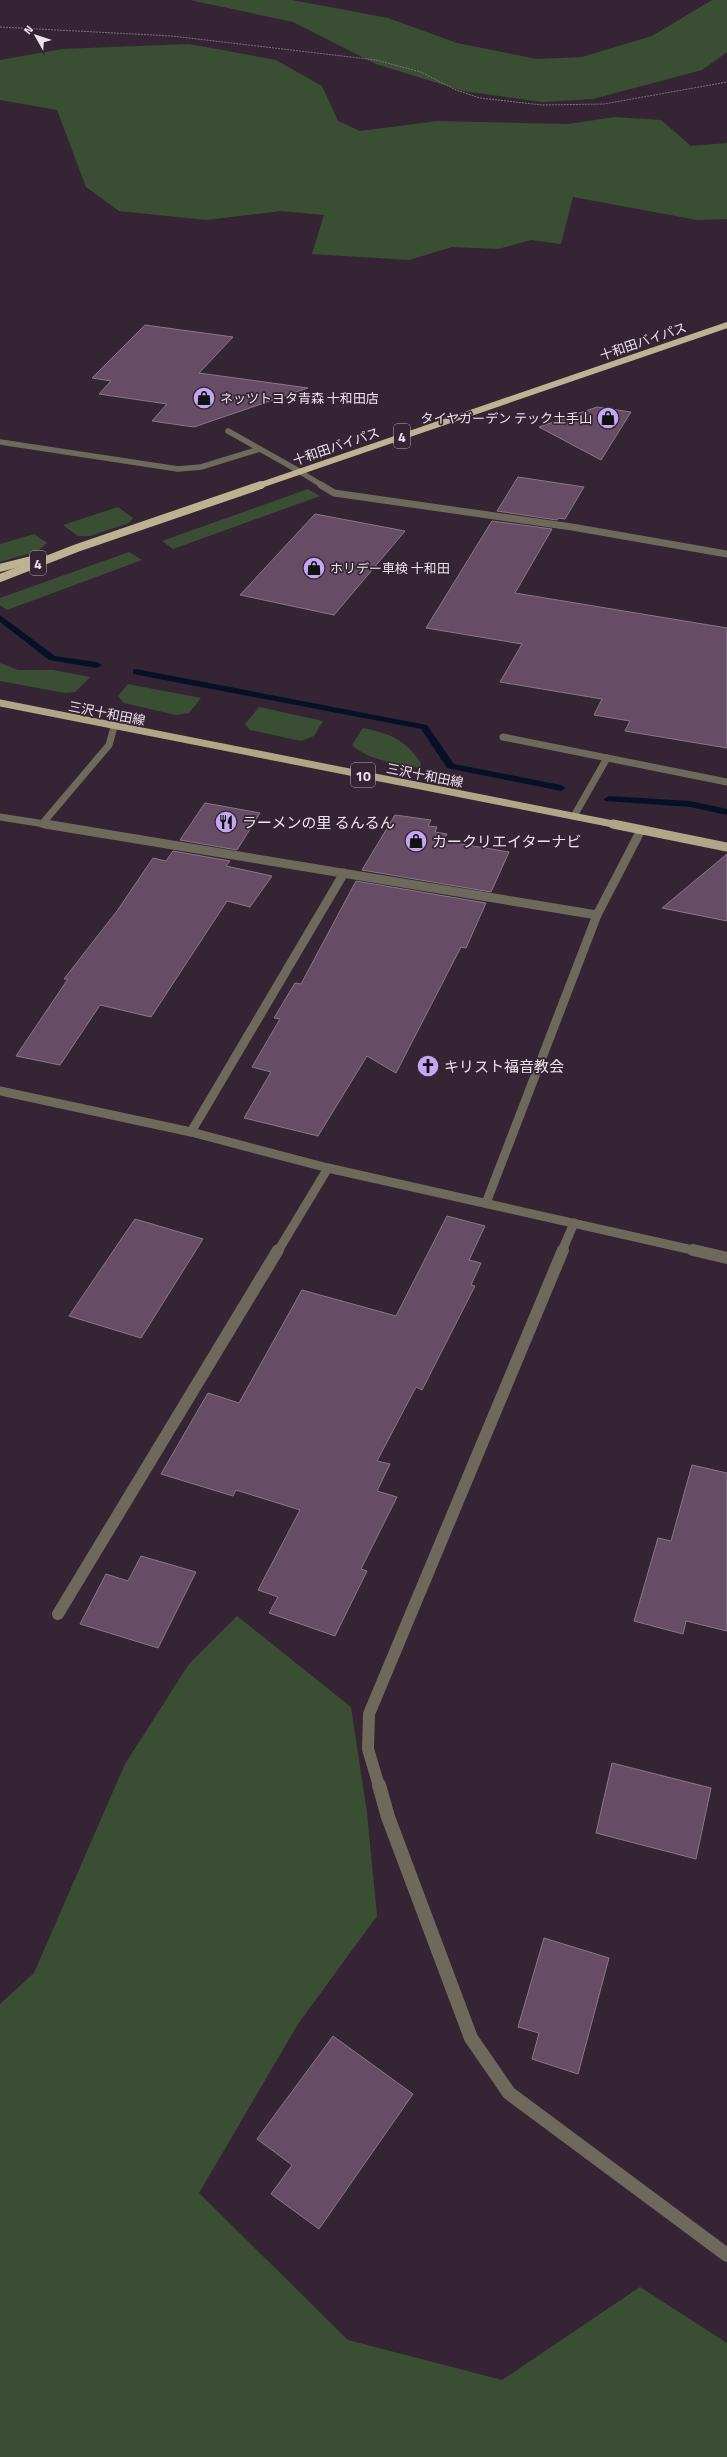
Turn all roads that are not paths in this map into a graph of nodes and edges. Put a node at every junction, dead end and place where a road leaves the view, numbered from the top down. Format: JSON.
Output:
{"nodes":[{"id":1,"x":727,"y":325,"type":"edge"},
{"id":2,"x":228,"y":431,"type":"dead end"},
{"id":3,"x":0,"y":442,"type":"edge"},
{"id":4,"x":260,"y":449,"type":"junction"},
{"id":5,"x":299,"y":471,"type":"junction"},
{"id":6,"x":77,"y":548,"type":"junction"},
{"id":7,"x":727,"y":554,"type":"edge"},
{"id":8,"x":0,"y":568,"type":"edge"},
{"id":9,"x":0,"y":578,"type":"edge"},
{"id":10,"x":0,"y":703,"type":"edge"},
{"id":11,"x":114,"y":727,"type":"junction"},
{"id":12,"x":502,"y":737,"type":"dead end"},
{"id":13,"x":608,"y":758,"type":"junction"},
{"id":14,"x":727,"y":782,"type":"edge"},
{"id":15,"x":574,"y":816,"type":"junction"},
{"id":16,"x":0,"y":817,"type":"edge"},
{"id":17,"x":42,"y":824,"type":"junction"},
{"id":18,"x":641,"y":830,"type":"junction"},
{"id":19,"x":727,"y":846,"type":"edge"},
{"id":20,"x":344,"y":873,"type":"junction"},
{"id":21,"x":597,"y":915,"type":"junction"},
{"id":22,"x":0,"y":1091,"type":"edge"},
{"id":23,"x":191,"y":1132,"type":"junction"},
{"id":24,"x":328,"y":1168,"type":"junction"},
{"id":25,"x":486,"y":1203,"type":"junction"},
{"id":26,"x":574,"y":1223,"type":"junction"},
{"id":27,"x":727,"y":1258,"type":"edge"},
{"id":28,"x":58,"y":1614,"type":"dead end"},
{"id":29,"x":727,"y":2256,"type":"edge"}],
"edges":[{"from":1,"to":5,"type":"highway","name":"十和田バイパス","number":"4"},
{"from":2,"to":4,"type":"street"},
{"from":3,"to":4,"type":"street"},
{"from":4,"to":5,"type":"street"},
{"from":5,"to":6,"type":"highway","name":"十和田バイパス","number":"4"},
{"from":5,"to":7,"type":"street"},
{"from":6,"to":8,"type":"highway","number":"4"},
{"from":6,"to":9,"type":"highway","name":"十和田バイパス","number":"4"},
{"from":10,"to":11,"type":"main road","name":"三沢十和田線","number":"10"},
{"from":11,"to":15,"type":"main road","name":"三沢十和田線","number":"10"},
{"from":11,"to":17,"type":"street"},
{"from":12,"to":13,"type":"street"},
{"from":13,"to":14,"type":"street"},
{"from":13,"to":15,"type":"street"},
{"from":15,"to":18,"type":"main road","name":"三沢十和田線","number":"10"},
{"from":16,"to":17,"type":"street"},
{"from":17,"to":20,"type":"street"},
{"from":18,"to":19,"type":"main road","name":"三沢十和田線","number":"10"},
{"from":18,"to":21,"type":"street"},
{"from":20,"to":21,"type":"street"},
{"from":20,"to":23,"type":"street"},
{"from":21,"to":25,"type":"street"},
{"from":22,"to":23,"type":"street"},
{"from":23,"to":24,"type":"street"},
{"from":24,"to":25,"type":"street"},
{"from":24,"to":28,"type":"street"},
{"from":25,"to":26,"type":"street"},
{"from":26,"to":27,"type":"street"},
{"from":26,"to":29,"type":"street"}]}
